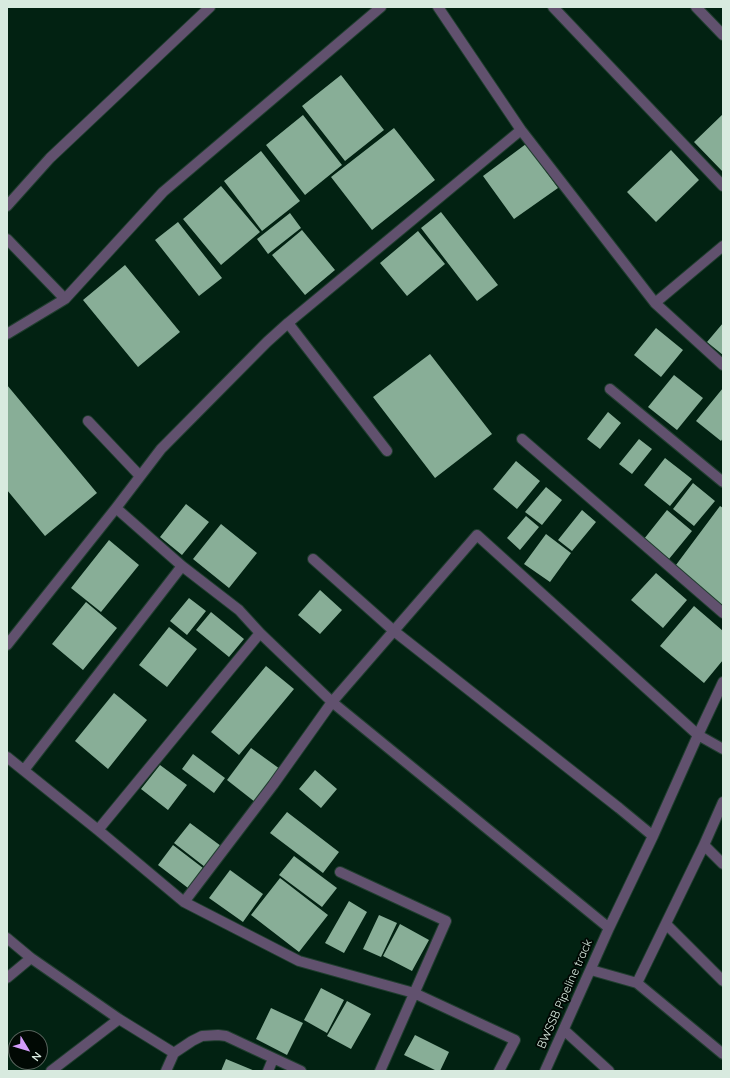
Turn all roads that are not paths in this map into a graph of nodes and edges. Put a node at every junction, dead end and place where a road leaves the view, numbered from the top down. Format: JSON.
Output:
{"nodes":[{"id":1,"x":210,"y":7,"type":"edge"},
{"id":2,"x":381,"y":7,"type":"edge"},
{"id":3,"x":438,"y":7,"type":"edge"},
{"id":4,"x":553,"y":7,"type":"edge"},
{"id":5,"x":696,"y":7,"type":"edge"},
{"id":6,"x":723,"y":36,"type":"edge"},
{"id":7,"x":521,"y":130,"type":"junction"},
{"id":8,"x":723,"y":186,"type":"edge"},
{"id":9,"x":7,"y":206,"type":"edge"},
{"id":10,"x":7,"y":239,"type":"edge"},
{"id":11,"x":723,"y":246,"type":"edge"},
{"id":12,"x":65,"y":299,"type":"junction"},
{"id":13,"x":655,"y":303,"type":"junction"},
{"id":14,"x":288,"y":323,"type":"junction"},
{"id":15,"x":7,"y":334,"type":"edge"},
{"id":16,"x":723,"y":365,"type":"edge"},
{"id":17,"x":610,"y":389,"type":"dead end"},
{"id":18,"x":88,"y":421,"type":"dead end"},
{"id":19,"x":522,"y":439,"type":"dead end"},
{"id":20,"x":387,"y":451,"type":"dead end"},
{"id":21,"x":140,"y":476,"type":"junction"},
{"id":22,"x":723,"y":482,"type":"edge"},
{"id":23,"x":116,"y":508,"type":"junction"},
{"id":24,"x":314,"y":559,"type":"dead end"},
{"id":25,"x":182,"y":566,"type":"junction"},
{"id":26,"x":723,"y":613,"type":"edge"},
{"id":27,"x":394,"y":631,"type":"junction"},
{"id":28,"x":260,"y":633,"type":"junction"},
{"id":29,"x":7,"y":645,"type":"edge"},
{"id":30,"x":723,"y":682,"type":"edge"},
{"id":31,"x":332,"y":702,"type":"junction"},
{"id":32,"x":698,"y":735,"type":"junction"},
{"id":33,"x":723,"y":749,"type":"edge"},
{"id":34,"x":7,"y":758,"type":"edge"},
{"id":35,"x":24,"y":770,"type":"junction"},
{"id":36,"x":723,"y":802,"type":"edge"},
{"id":37,"x":98,"y":830,"type":"junction"},
{"id":38,"x":653,"y":836,"type":"junction"},
{"id":39,"x":704,"y":845,"type":"junction"},
{"id":40,"x":723,"y":864,"type":"edge"},
{"id":41,"x":340,"y":872,"type":"dead end"},
{"id":42,"x":184,"y":902,"type":"junction"},
{"id":43,"x":666,"y":924,"type":"junction"},
{"id":44,"x":609,"y":928,"type":"junction"},
{"id":45,"x":7,"y":938,"type":"edge"},
{"id":46,"x":31,"y":958,"type":"junction"},
{"id":47,"x":591,"y":970,"type":"junction"},
{"id":48,"x":7,"y":978,"type":"edge"},
{"id":49,"x":723,"y":981,"type":"edge"},
{"id":50,"x":637,"y":983,"type":"junction"},
{"id":51,"x":414,"y":993,"type":"junction"},
{"id":52,"x":119,"y":1019,"type":"junction"},
{"id":53,"x":564,"y":1030,"type":"junction"},
{"id":54,"x":174,"y":1053,"type":"junction"},
{"id":55,"x":723,"y":1054,"type":"edge"},
{"id":56,"x":273,"y":1059,"type":"junction"},
{"id":57,"x":50,"y":1071,"type":"edge"},
{"id":58,"x":166,"y":1071,"type":"edge"},
{"id":59,"x":268,"y":1071,"type":"edge"},
{"id":60,"x":301,"y":1071,"type":"edge"},
{"id":61,"x":380,"y":1071,"type":"edge"},
{"id":62,"x":500,"y":1071,"type":"edge"},
{"id":63,"x":545,"y":1071,"type":"edge"},
{"id":64,"x":609,"y":1071,"type":"edge"}],
"edges":[{"from":1,"to":9,"type":"street"},
{"from":2,"to":12,"type":"street"},
{"from":3,"to":7,"type":"street"},
{"from":4,"to":8,"type":"street"},
{"from":5,"to":6,"type":"street"},
{"from":7,"to":13,"type":"street"},
{"from":7,"to":14,"type":"street"},
{"from":10,"to":12,"type":"street"},
{"from":11,"to":13,"type":"street"},
{"from":12,"to":15,"type":"street"},
{"from":13,"to":16,"type":"street"},
{"from":14,"to":20,"type":"street"},
{"from":14,"to":21,"type":"street"},
{"from":17,"to":22,"type":"street"},
{"from":18,"to":21,"type":"street"},
{"from":19,"to":26,"type":"street"},
{"from":21,"to":23,"type":"street"},
{"from":23,"to":25,"type":"street"},
{"from":23,"to":29,"type":"street"},
{"from":24,"to":27,"type":"street"},
{"from":25,"to":28,"type":"street"},
{"from":25,"to":35,"type":"street"},
{"from":27,"to":31,"type":"street"},
{"from":27,"to":32,"type":"street"},
{"from":27,"to":38,"type":"street"},
{"from":28,"to":31,"type":"street"},
{"from":28,"to":37,"type":"street"},
{"from":30,"to":32,"type":"street","name":"BWSSB Pipeline track"},
{"from":31,"to":42,"type":"street"},
{"from":31,"to":44,"type":"street"},
{"from":32,"to":33,"type":"street"},
{"from":32,"to":38,"type":"street","name":"BWSSB Pipeline track"},
{"from":34,"to":35,"type":"street"},
{"from":35,"to":37,"type":"street"},
{"from":36,"to":39,"type":"street"},
{"from":37,"to":42,"type":"street"},
{"from":38,"to":44,"type":"street","name":"BWSSB Pipeline track"},
{"from":39,"to":40,"type":"street"},
{"from":39,"to":43,"type":"street"},
{"from":41,"to":51,"type":"street"},
{"from":42,"to":51,"type":"street"},
{"from":43,"to":49,"type":"street"},
{"from":43,"to":50,"type":"street"},
{"from":44,"to":47,"type":"street","name":"BWSSB Pipeline track"},
{"from":45,"to":46,"type":"street"},
{"from":46,"to":48,"type":"street"},
{"from":46,"to":52,"type":"street"},
{"from":47,"to":50,"type":"street"},
{"from":47,"to":53,"type":"street","name":"BWSSB Pipeline track"},
{"from":50,"to":55,"type":"street"},
{"from":51,"to":61,"type":"street"},
{"from":51,"to":62,"type":"street"},
{"from":52,"to":54,"type":"street"},
{"from":52,"to":57,"type":"street"},
{"from":53,"to":63,"type":"street","name":"BWSSB Pipeline track"},
{"from":53,"to":64,"type":"street"},
{"from":54,"to":56,"type":"street"},
{"from":54,"to":58,"type":"street"},
{"from":56,"to":59,"type":"street"},
{"from":56,"to":60,"type":"street"}]}
